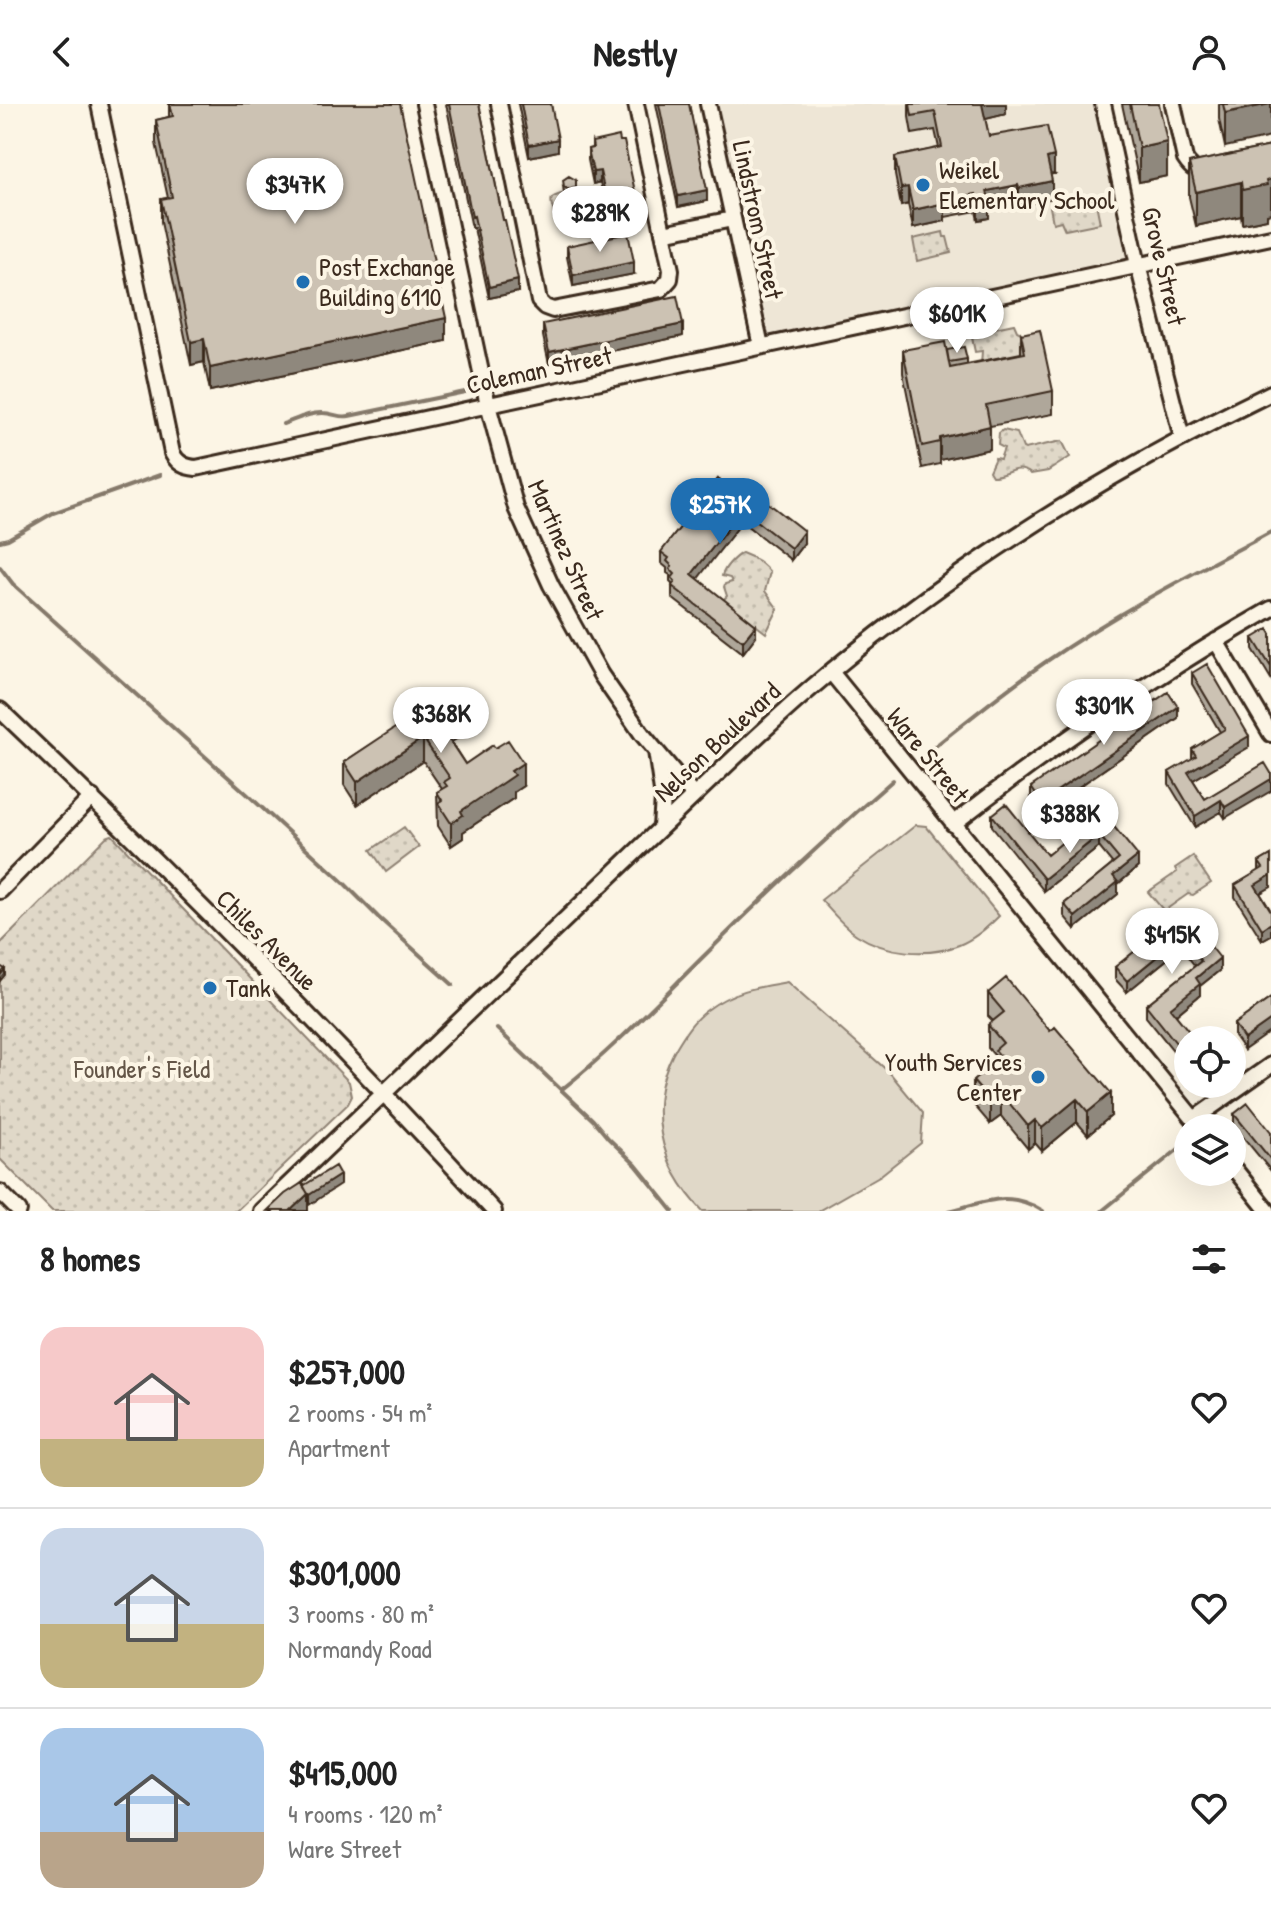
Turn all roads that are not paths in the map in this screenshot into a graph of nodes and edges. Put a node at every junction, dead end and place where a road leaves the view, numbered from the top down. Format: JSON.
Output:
{"nodes":[{"id":1,"x":99,"y":104,"type":"edge"},
{"id":2,"x":424,"y":104,"type":"edge"},
{"id":3,"x":499,"y":104,"type":"edge"},
{"id":4,"x":636,"y":104,"type":"edge"},
{"id":5,"x":708,"y":104,"type":"edge"},
{"id":6,"x":1103,"y":104,"type":"edge"},
{"id":7,"x":1173,"y":104,"type":"edge"},
{"id":8,"x":1217,"y":170,"type":"edge"},
{"id":9,"x":733,"y":219,"type":"junction"},
{"id":10,"x":663,"y":233,"type":"junction"},
{"id":11,"x":1271,"y":237,"type":"edge"},
{"id":12,"x":1138,"y":265,"type":"junction"},
{"id":13,"x":761,"y":346,"type":"junction"},
{"id":14,"x":1271,"y":393,"type":"edge"},
{"id":15,"x":488,"y":405,"type":"junction"},
{"id":16,"x":1182,"y":438,"type":"junction"},
{"id":17,"x":1271,"y":609,"type":"edge"},
{"id":18,"x":1216,"y":641,"type":"junction"},
{"id":19,"x":831,"y":672,"type":"junction"},
{"id":20,"x":0,"y":710,"type":"edge"},
{"id":21,"x":1271,"y":734,"type":"edge"},
{"id":22,"x":656,"y":751,"type":"junction"},
{"id":23,"x":694,"y":796,"type":"junction"},
{"id":24,"x":92,"y":797,"type":"junction"},
{"id":25,"x":953,"y":824,"type":"junction"},
{"id":26,"x":661,"y":827,"type":"junction"},
{"id":27,"x":0,"y":891,"type":"edge"},
{"id":28,"x":1271,"y":1065,"type":"edge"},
{"id":29,"x":384,"y":1092,"type":"junction"},
{"id":30,"x":1190,"y":1114,"type":"edge"},
{"id":31,"x":1210,"y":1114,"type":"edge"},
{"id":32,"x":1246,"y":1184,"type":"edge"},
{"id":33,"x":0,"y":1192,"type":"edge"},
{"id":34,"x":19,"y":1211,"type":"edge"},
{"id":35,"x":261,"y":1211,"type":"edge"},
{"id":36,"x":494,"y":1211,"type":"edge"},
{"id":37,"x":1268,"y":1211,"type":"edge"}],
"edges":[{"from":1,"to":15,"type":"street","name":"Coleman Street"},
{"from":2,"to":15,"type":"street","name":"Martinez Street"},
{"from":3,"to":10,"type":"street"},
{"from":4,"to":10,"type":"street"},
{"from":5,"to":9,"type":"street","name":"Lindstrom Street"},
{"from":6,"to":12,"type":"street","name":"Grove Street"},
{"from":7,"to":8,"type":"street"},
{"from":9,"to":10,"type":"street"},
{"from":9,"to":13,"type":"street","name":"Lindstrom Street"},
{"from":11,"to":12,"type":"street","name":"Coleman Street"},
{"from":12,"to":13,"type":"street","name":"Coleman Street"},
{"from":12,"to":16,"type":"street","name":"Grove Street"},
{"from":13,"to":15,"type":"street","name":"Coleman Street"},
{"from":14,"to":16,"type":"street","name":"Nelson Boulevard"},
{"from":15,"to":22,"type":"street","name":"Martinez Street"},
{"from":16,"to":19,"type":"street","name":"Nelson Boulevard"},
{"from":17,"to":18,"type":"street"},
{"from":18,"to":21,"type":"street"},
{"from":18,"to":25,"type":"street"},
{"from":19,"to":23,"type":"street","name":"Nelson Boulevard"},
{"from":19,"to":25,"type":"street","name":"Ware Street"},
{"from":20,"to":24,"type":"street","name":"Chiles Avenue"},
{"from":22,"to":23,"type":"street","name":"Martinez Street"},
{"from":22,"to":26,"type":"street"},
{"from":23,"to":26,"type":"street","name":"Nelson Boulevard"},
{"from":24,"to":27,"type":"street"},
{"from":24,"to":29,"type":"street","name":"Chiles Avenue"},
{"from":25,"to":30,"type":"street","name":"Ware Street"},
{"from":26,"to":29,"type":"street","name":"Nelson Boulevard"},
{"from":28,"to":31,"type":"street"},
{"from":29,"to":35,"type":"street","name":"Nelson Boulevard"},
{"from":29,"to":36,"type":"street","name":"Chiles Avenue"},
{"from":32,"to":37,"type":"street"},
{"from":33,"to":34,"type":"street"}]}
